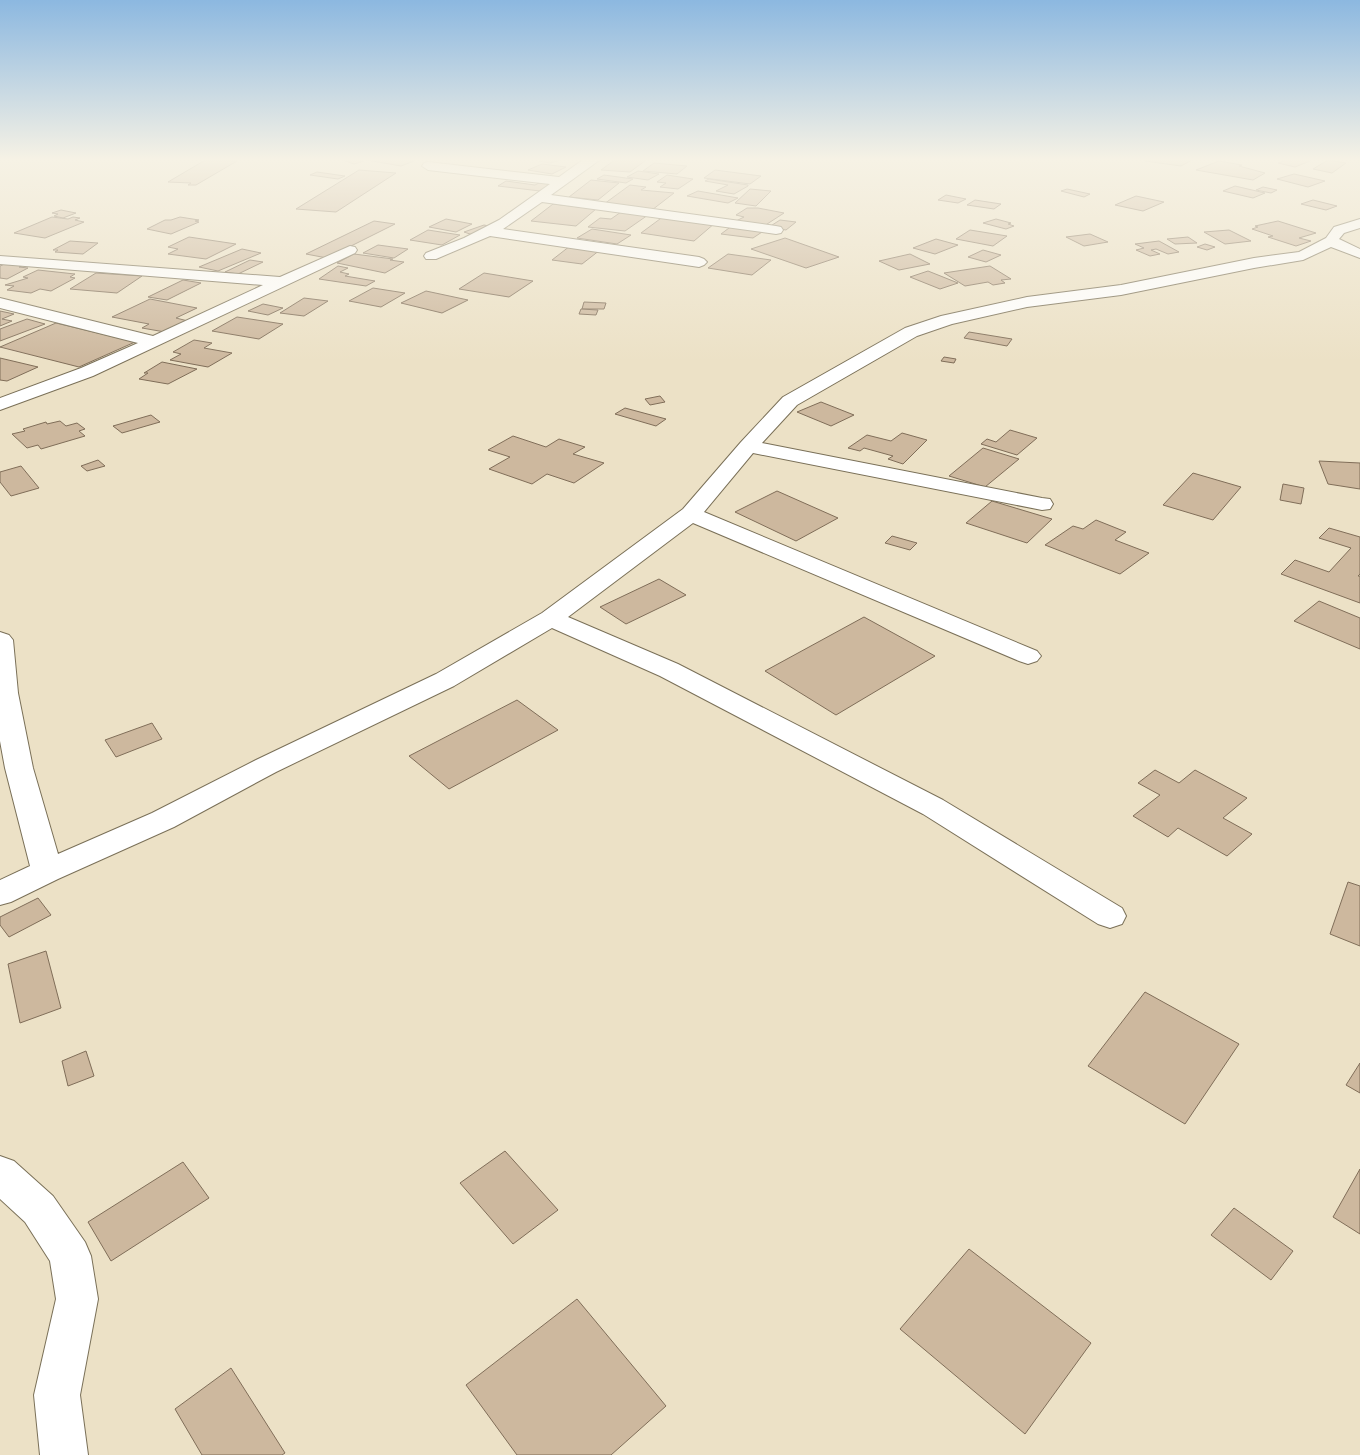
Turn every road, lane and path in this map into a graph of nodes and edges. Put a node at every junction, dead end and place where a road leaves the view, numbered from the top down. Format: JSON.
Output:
{"nodes":[{"id":1,"x":496,"y":227,"type":"edge"},
{"id":2,"x":754,"y":227,"type":"edge"},
{"id":3,"x":1348,"y":227,"type":"edge"},
{"id":4,"x":776,"y":230,"type":"dead end"},
{"id":5,"x":488,"y":231,"type":"junction"},
{"id":6,"x":1331,"y":241,"type":"junction"},
{"id":7,"x":350,"y":250,"type":"dead end"},
{"id":8,"x":1360,"y":254,"type":"edge"},
{"id":9,"x":432,"y":256,"type":"dead end"},
{"id":10,"x":0,"y":260,"type":"edge"},
{"id":11,"x":699,"y":262,"type":"dead end"},
{"id":12,"x":280,"y":282,"type":"junction"},
{"id":13,"x":2,"y":303,"type":"dead end"},
{"id":14,"x":155,"y":342,"type":"junction"},
{"id":15,"x":2,"y":402,"type":"edge"},
{"id":16,"x":748,"y":446,"type":"junction"},
{"id":17,"x":1042,"y":504,"type":"dead end"},
{"id":18,"x":691,"y":514,"type":"junction"},
{"id":19,"x":551,"y":618,"type":"junction"},
{"id":20,"x":0,"y":640,"type":"edge"},
{"id":21,"x":1028,"y":656,"type":"dead end"},
{"id":22,"x":47,"y":871,"type":"junction"},
{"id":23,"x":0,"y":894,"type":"edge"},
{"id":24,"x":1110,"y":916,"type":"dead end"},
{"id":25,"x":0,"y":1172,"type":"edge"},
{"id":26,"x":64,"y":1455,"type":"edge"}],
"edges":[{"from":1,"to":5,"type":"street"},
{"from":2,"to":4,"type":"street"},
{"from":3,"to":6,"type":"street"},
{"from":5,"to":9,"type":"street"},
{"from":5,"to":11,"type":"street"},
{"from":6,"to":8,"type":"street"},
{"from":6,"to":16,"type":"street"},
{"from":7,"to":12,"type":"street"},
{"from":10,"to":12,"type":"street"},
{"from":12,"to":14,"type":"street"},
{"from":13,"to":14,"type":"street"},
{"from":14,"to":15,"type":"street"},
{"from":16,"to":17,"type":"street"},
{"from":16,"to":18,"type":"street"},
{"from":18,"to":19,"type":"street"},
{"from":18,"to":21,"type":"street"},
{"from":19,"to":22,"type":"street"},
{"from":19,"to":24,"type":"street"},
{"from":20,"to":22,"type":"street"},
{"from":22,"to":23,"type":"street"},
{"from":25,"to":26,"type":"street"}]}
